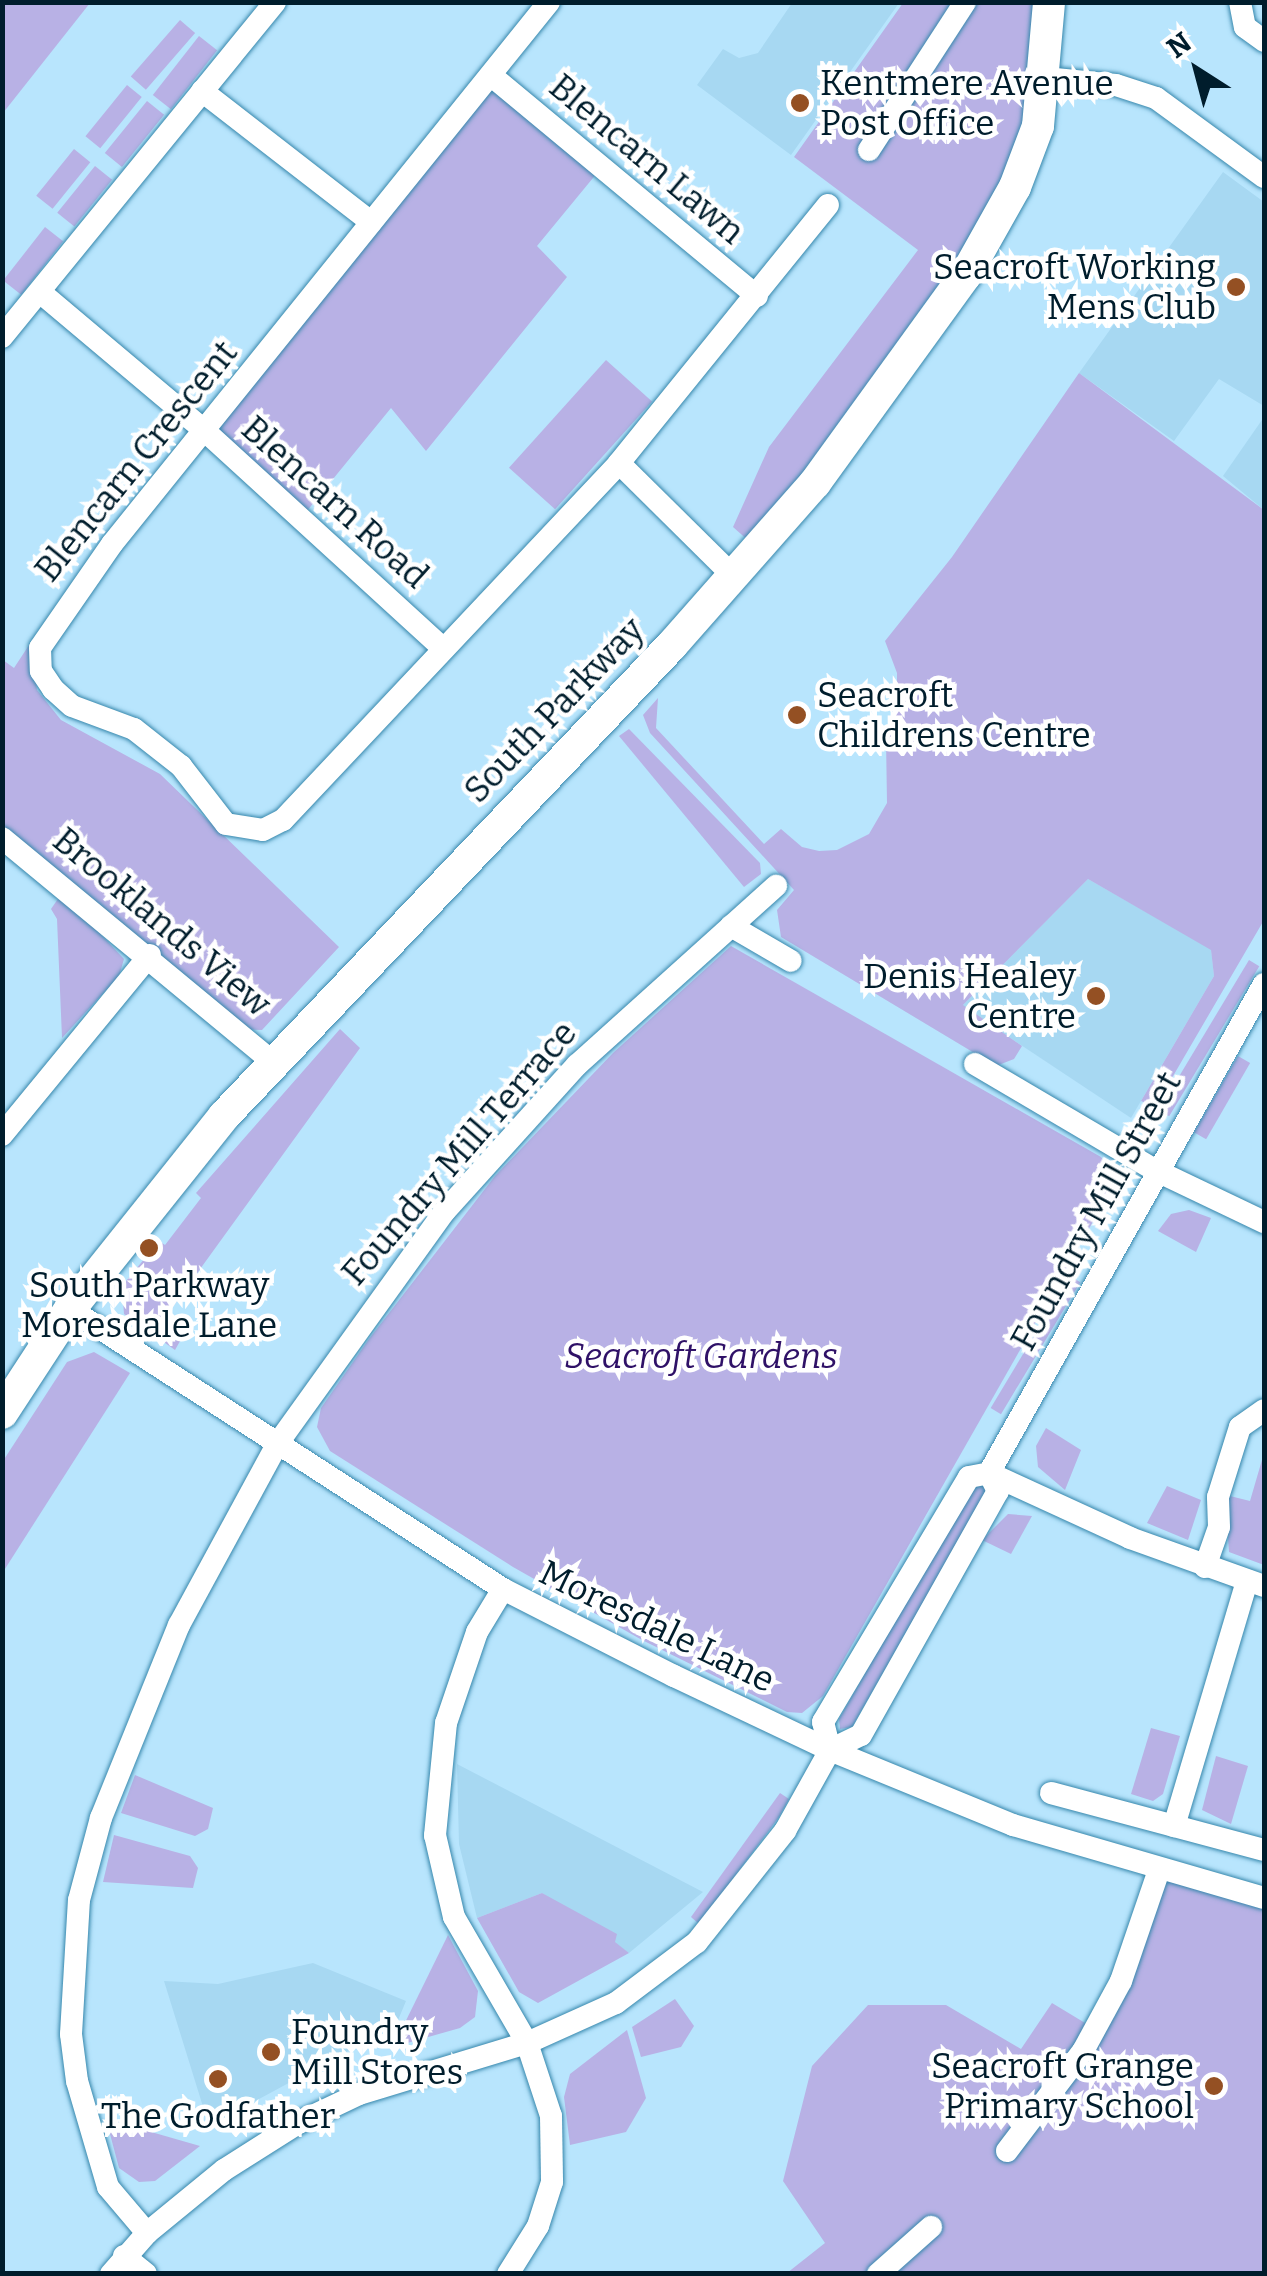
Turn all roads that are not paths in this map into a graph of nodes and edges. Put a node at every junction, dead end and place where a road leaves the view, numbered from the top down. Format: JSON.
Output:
{"nodes":[{"id":1,"x":275,"y":2,"type":"edge"},
{"id":2,"x":548,"y":2,"type":"edge"},
{"id":3,"x":965,"y":2,"type":"edge"},
{"id":4,"x":1049,"y":2,"type":"edge"},
{"id":5,"x":1240,"y":2,"type":"edge"},
{"id":6,"x":1264,"y":41,"type":"edge"},
{"id":7,"x":493,"y":76,"type":"junction"},
{"id":8,"x":1044,"y":78,"type":"junction"},
{"id":9,"x":202,"y":91,"type":"junction"},
{"id":10,"x":869,"y":150,"type":"dead end"},
{"id":11,"x":1260,"y":166,"type":"edge"},
{"id":12,"x":828,"y":205,"type":"dead end"},
{"id":13,"x":371,"y":222,"type":"junction"},
{"id":14,"x":40,"y":292,"type":"junction"},
{"id":15,"x":757,"y":296,"type":"junction"},
{"id":16,"x":2,"y":337,"type":"edge"},
{"id":17,"x":205,"y":431,"type":"junction"},
{"id":18,"x":619,"y":462,"type":"junction"},
{"id":19,"x":734,"y":577,"type":"junction"},
{"id":20,"x":444,"y":649,"type":"junction"},
{"id":21,"x":2,"y":838,"type":"edge"},
{"id":22,"x":776,"y":886,"type":"dead end"},
{"id":23,"x":731,"y":926,"type":"junction"},
{"id":24,"x":150,"y":956,"type":"junction"},
{"id":25,"x":791,"y":961,"type":"dead end"},
{"id":26,"x":1264,"y":984,"type":"edge"},
{"id":27,"x":274,"y":1063,"type":"junction"},
{"id":28,"x":976,"y":1064,"type":"dead end"},
{"id":29,"x":2,"y":1135,"type":"edge"},
{"id":30,"x":1157,"y":1171,"type":"junction"},
{"id":31,"x":1264,"y":1222,"type":"edge"},
{"id":32,"x":70,"y":1308,"type":"junction"},
{"id":33,"x":1264,"y":1410,"type":"edge"},
{"id":34,"x":2,"y":1412,"type":"edge"},
{"id":35,"x":278,"y":1443,"type":"junction"},
{"id":36,"x":989,"y":1473,"type":"junction"},
{"id":37,"x":1206,"y":1567,"type":"junction"},
{"id":38,"x":1256,"y":1584,"type":"edge"},
{"id":39,"x":503,"y":1589,"type":"junction"},
{"id":40,"x":830,"y":1750,"type":"junction"},
{"id":41,"x":1051,"y":1793,"type":"dead end"},
{"id":42,"x":1174,"y":1826,"type":"junction"},
{"id":43,"x":1264,"y":1850,"type":"edge"},
{"id":44,"x":1159,"y":1870,"type":"junction"},
{"id":45,"x":1264,"y":1898,"type":"edge"},
{"id":46,"x":527,"y":2042,"type":"junction"},
{"id":47,"x":1007,"y":2151,"type":"dead end"},
{"id":48,"x":931,"y":2227,"type":"dead end"},
{"id":49,"x":146,"y":2233,"type":"junction"},
{"id":50,"x":118,"y":2264,"type":"edge"},
{"id":51,"x":146,"y":2274,"type":"edge"},
{"id":52,"x":508,"y":2274,"type":"edge"},
{"id":53,"x":878,"y":2274,"type":"edge"}],
"edges":[{"from":1,"to":9,"type":"street"},
{"from":2,"to":7,"type":"street","name":"Blencarn Crescent"},
{"from":3,"to":10,"type":"street"},
{"from":4,"to":8,"type":"street","name":"South Parkway"},
{"from":5,"to":6,"type":"street"},
{"from":7,"to":13,"type":"street","name":"Blencarn Crescent"},
{"from":7,"to":15,"type":"street","name":"Blencarn Lawn"},
{"from":8,"to":11,"type":"street"},
{"from":8,"to":19,"type":"street","name":"South Parkway"},
{"from":9,"to":13,"type":"street"},
{"from":9,"to":14,"type":"street"},
{"from":12,"to":15,"type":"street"},
{"from":13,"to":17,"type":"street","name":"Blencarn Crescent"},
{"from":14,"to":16,"type":"street"},
{"from":14,"to":17,"type":"street","name":"Blencarn Road"},
{"from":15,"to":18,"type":"street"},
{"from":17,"to":20,"type":"street","name":"Blencarn Road"},
{"from":17,"to":20,"type":"street","name":"Blencarn Crescent"},
{"from":18,"to":19,"type":"street"},
{"from":18,"to":20,"type":"street"},
{"from":19,"to":27,"type":"street","name":"South Parkway"},
{"from":21,"to":24,"type":"street","name":"Brooklands View"},
{"from":22,"to":23,"type":"street","name":"Foundry Mill Terrace"},
{"from":23,"to":25,"type":"street"},
{"from":23,"to":35,"type":"street","name":"Foundry Mill Terrace"},
{"from":24,"to":27,"type":"street","name":"Brooklands View"},
{"from":24,"to":29,"type":"street"},
{"from":26,"to":30,"type":"street","name":"Foundry Mill Street"},
{"from":27,"to":32,"type":"street","name":"South Parkway"},
{"from":28,"to":30,"type":"street"},
{"from":30,"to":31,"type":"street"},
{"from":30,"to":36,"type":"street","name":"Foundry Mill Street"},
{"from":32,"to":34,"type":"street","name":"South Parkway"},
{"from":32,"to":35,"type":"street","name":"Moresdale Lane"},
{"from":33,"to":37,"type":"street"},
{"from":35,"to":39,"type":"street","name":"Moresdale Lane"},
{"from":35,"to":49,"type":"street","name":"Foundry Mill Terrace"},
{"from":36,"to":37,"type":"street"},
{"from":36,"to":40,"type":"street","name":"Foundry Mill Street"},
{"from":36,"to":40,"type":"street","name":"Foundry Mill Street"},
{"from":37,"to":38,"type":"street"},
{"from":38,"to":42,"type":"street"},
{"from":39,"to":40,"type":"street","name":"Moresdale Lane"},
{"from":39,"to":46,"type":"street"},
{"from":40,"to":44,"type":"street","name":"Moresdale Lane"},
{"from":40,"to":46,"type":"street","name":"Foundry Mill Street"},
{"from":41,"to":42,"type":"street"},
{"from":42,"to":43,"type":"street"},
{"from":44,"to":45,"type":"street","name":"Moresdale Lane"},
{"from":44,"to":47,"type":"street"},
{"from":46,"to":49,"type":"street","name":"Foundry Mill Street"},
{"from":46,"to":52,"type":"street"},
{"from":48,"to":53,"type":"street"},
{"from":49,"to":50,"type":"street","name":"Foundry Mill Street"},
{"from":50,"to":51,"type":"street"}]}
